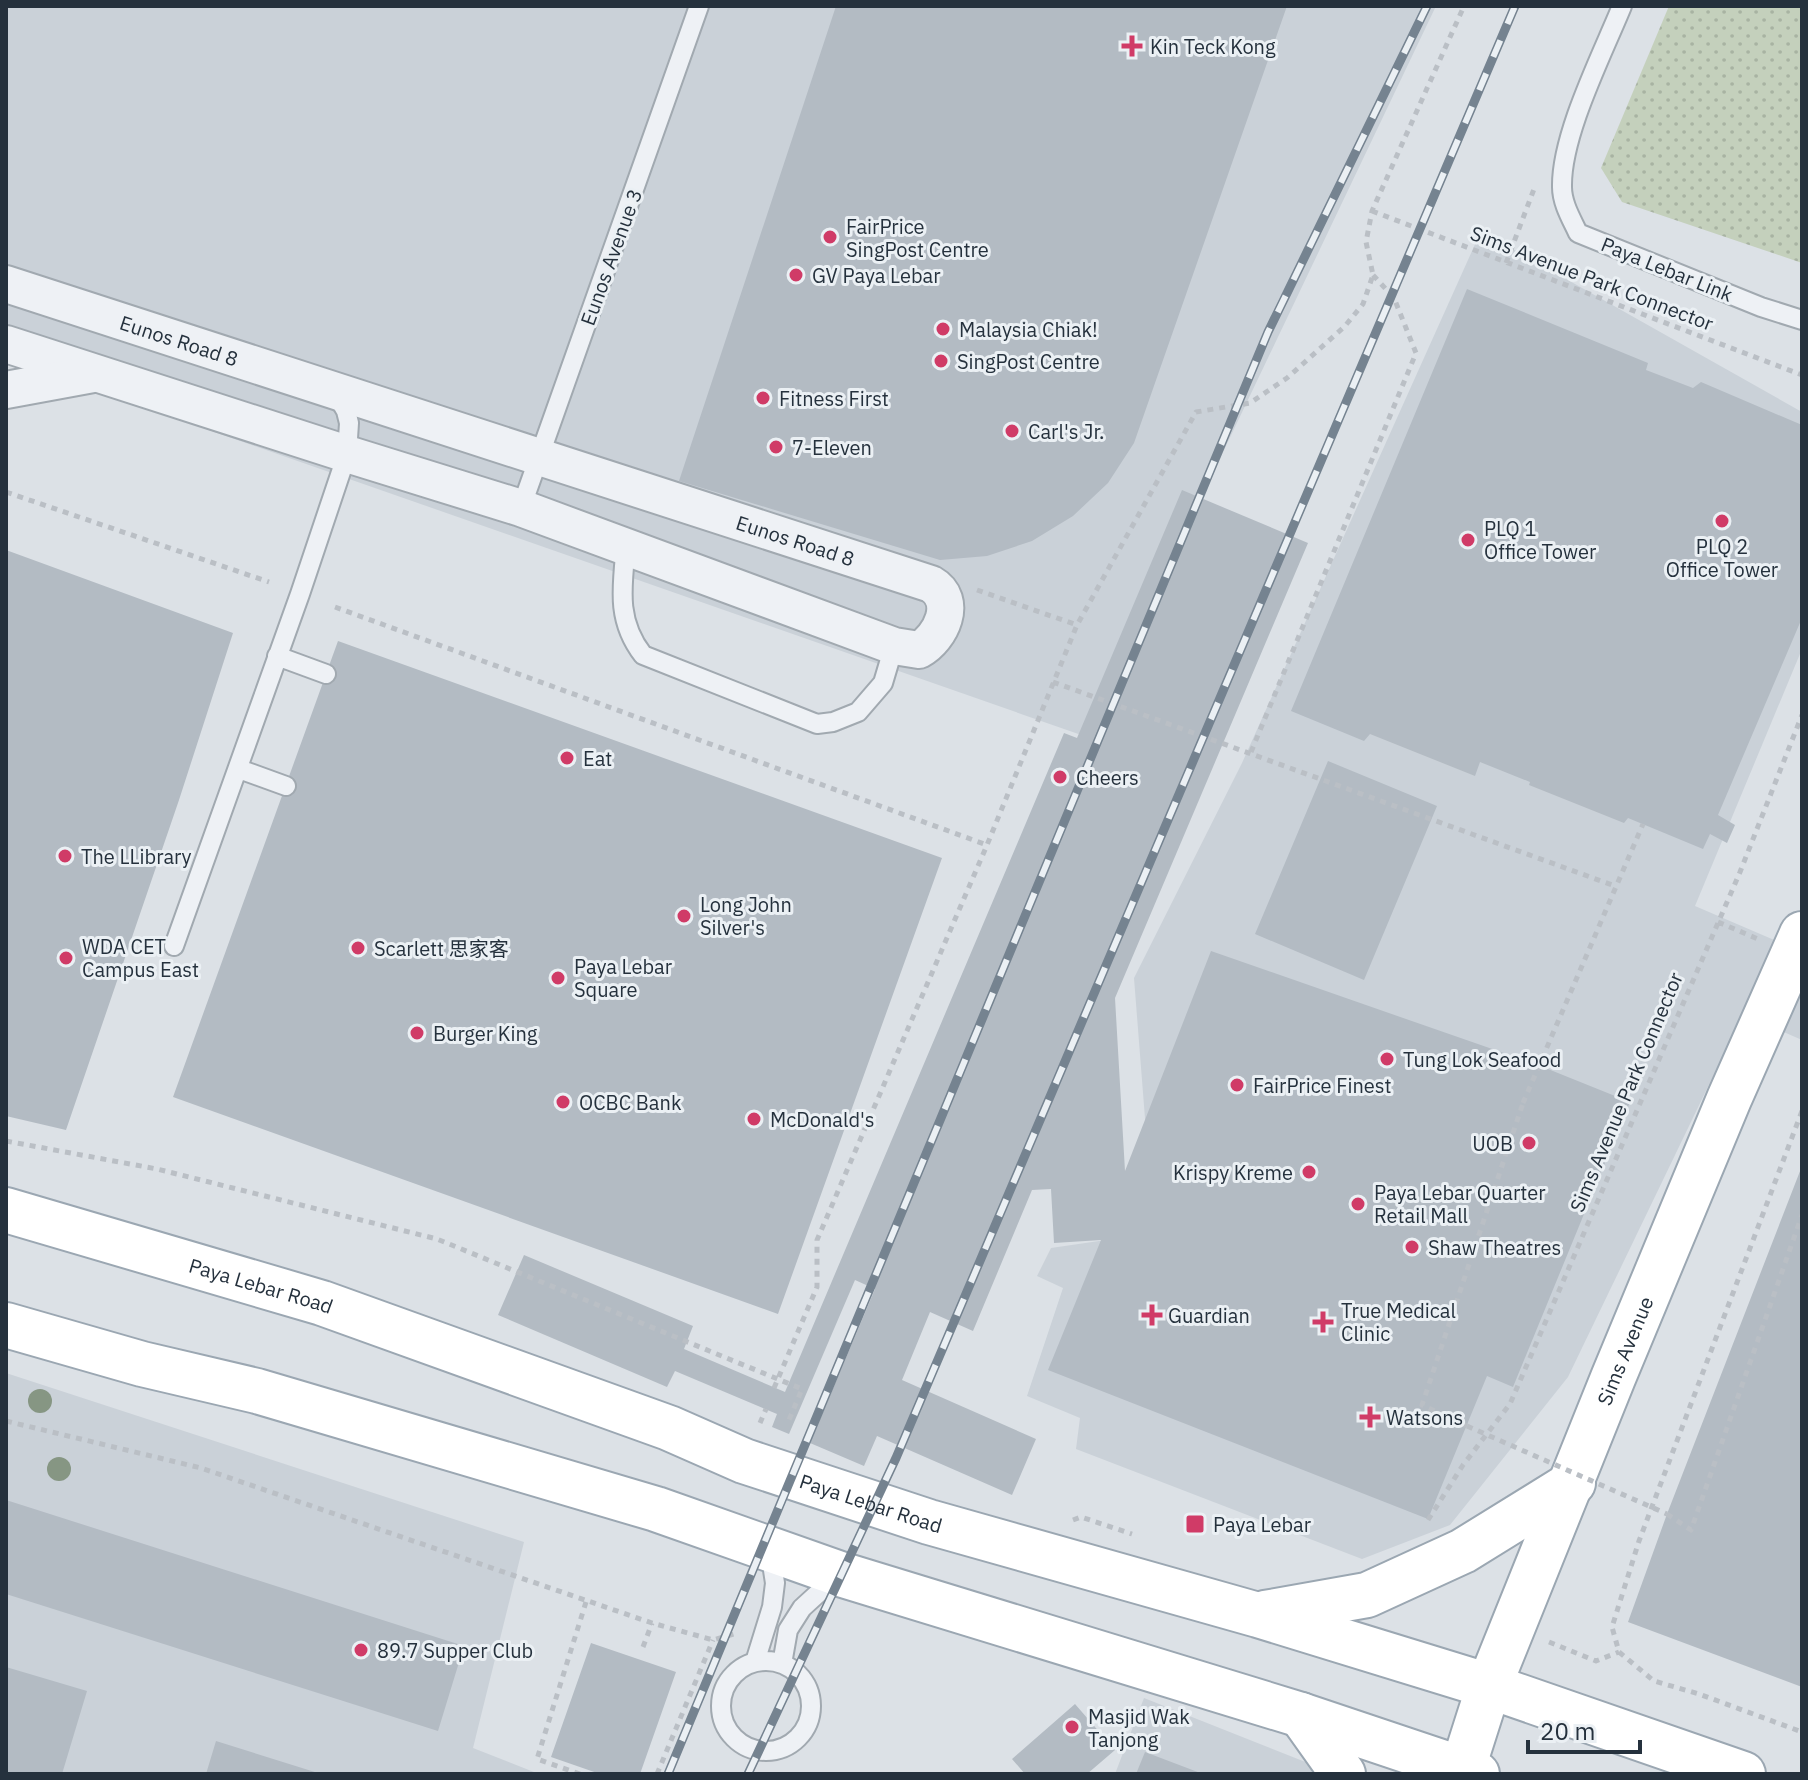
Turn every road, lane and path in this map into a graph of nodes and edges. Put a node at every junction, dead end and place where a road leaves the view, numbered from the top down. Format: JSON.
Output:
{"nodes":[{"id":1,"x":699,"y":6,"type":"edge"},
{"id":2,"x":1464,"y":6,"type":"edge"},
{"id":3,"x":1622,"y":6,"type":"edge"},
{"id":4,"x":1372,"y":211,"type":"junction"},
{"id":5,"x":1373,"y":275,"type":"junction"},
{"id":6,"x":6,"y":284,"type":"edge"},
{"id":7,"x":1802,"y":320,"type":"edge"},
{"id":8,"x":6,"y":344,"type":"edge"},
{"id":9,"x":94,"y":373,"type":"junction"},
{"id":10,"x":1802,"y":375,"type":"edge"},
{"id":11,"x":6,"y":390,"type":"edge"},
{"id":12,"x":335,"y":391,"type":"junction"},
{"id":13,"x":347,"y":454,"type":"junction"},
{"id":14,"x":538,"y":456,"type":"junction"},
{"id":15,"x":6,"y":492,"type":"edge"},
{"id":16,"x":521,"y":508,"type":"junction"},
{"id":17,"x":626,"y":546,"type":"junction"},
{"id":18,"x":269,"y":582,"type":"dead end"},
{"id":19,"x":335,"y":607,"type":"dead end"},
{"id":20,"x":894,"y":646,"type":"junction"},
{"id":21,"x":277,"y":656,"type":"junction"},
{"id":22,"x":326,"y":674,"type":"dead end"},
{"id":23,"x":1053,"y":682,"type":"junction"},
{"id":24,"x":1802,"y":715,"type":"edge"},
{"id":25,"x":1794,"y":735,"type":"junction"},
{"id":26,"x":1802,"y":739,"type":"edge"},
{"id":27,"x":1251,"y":752,"type":"junction"},
{"id":28,"x":239,"y":769,"type":"junction"},
{"id":29,"x":286,"y":786,"type":"dead end"},
{"id":30,"x":1643,"y":824,"type":"dead end"},
{"id":31,"x":987,"y":845,"type":"junction"},
{"id":32,"x":1615,"y":886,"type":"junction"},
{"id":33,"x":1802,"y":934,"type":"edge"},
{"id":34,"x":174,"y":946,"type":"dead end"},
{"id":35,"x":1802,"y":1111,"type":"edge"},
{"id":36,"x":6,"y":1141,"type":"edge"},
{"id":37,"x":6,"y":1210,"type":"edge"},
{"id":38,"x":1802,"y":1215,"type":"edge"},
{"id":39,"x":6,"y":1325,"type":"edge"},
{"id":40,"x":777,"y":1379,"type":"junction"},
{"id":41,"x":774,"y":1388,"type":"dead end"},
{"id":42,"x":789,"y":1420,"type":"dead end"},
{"id":43,"x":6,"y":1421,"type":"edge"},
{"id":44,"x":1573,"y":1483,"type":"junction"},
{"id":45,"x":1070,"y":1522,"type":"dead end"},
{"id":46,"x":1425,"y":1524,"type":"dead end"},
{"id":47,"x":1139,"y":1536,"type":"dead end"},
{"id":48,"x":769,"y":1549,"type":"junction"},
{"id":49,"x":840,"y":1574,"type":"junction"},
{"id":50,"x":586,"y":1602,"type":"junction"},
{"id":51,"x":1258,"y":1615,"type":"junction"},
{"id":52,"x":652,"y":1623,"type":"junction"},
{"id":53,"x":643,"y":1647,"type":"dead end"},
{"id":54,"x":755,"y":1662,"type":"junction"},
{"id":55,"x":782,"y":1664,"type":"junction"},
{"id":56,"x":1489,"y":1686,"type":"junction"},
{"id":57,"x":1301,"y":1715,"type":"junction"},
{"id":58,"x":1802,"y":1732,"type":"edge"},
{"id":59,"x":1467,"y":1772,"type":"edge"},
{"id":60,"x":580,"y":1774,"type":"edge"},
{"id":61,"x":657,"y":1774,"type":"edge"},
{"id":62,"x":1343,"y":1774,"type":"edge"},
{"id":63,"x":1743,"y":1774,"type":"edge"}],
"edges":[{"from":1,"to":14,"type":"lane","name":"Eunos Avenue 3"},
{"from":2,"to":4,"type":"path"},
{"from":3,"to":7,"type":"lane","name":"Paya Lebar Link"},
{"from":4,"to":5,"type":"path"},
{"from":4,"to":10,"type":"path","name":"Sims Avenue Park Connector"},
{"from":5,"to":23,"type":"path"},
{"from":5,"to":27,"type":"path"},
{"from":6,"to":12,"type":"street","name":"Eunos Road 8"},
{"from":8,"to":9,"type":"street","name":"Eunos Road 8"},
{"from":9,"to":11,"type":"street"},
{"from":9,"to":13,"type":"street","name":"Eunos Road 8"},
{"from":12,"to":13,"type":"lane"},
{"from":12,"to":14,"type":"street","name":"Eunos Road 8"},
{"from":13,"to":16,"type":"street","name":"Eunos Road 8"},
{"from":13,"to":21,"type":"lane"},
{"from":14,"to":16,"type":"lane","name":"Eunos Avenue 3"},
{"from":14,"to":20,"type":"street","name":"Eunos Road 8"},
{"from":15,"to":18,"type":"path"},
{"from":16,"to":17,"type":"street","name":"Eunos Road 8"},
{"from":17,"to":20,"type":"street","name":"Eunos Road 8"},
{"from":17,"to":20,"type":"lane"},
{"from":19,"to":31,"type":"path"},
{"from":21,"to":22,"type":"lane"},
{"from":21,"to":28,"type":"lane"},
{"from":23,"to":27,"type":"path"},
{"from":23,"to":31,"type":"path"},
{"from":24,"to":25,"type":"path","name":"Sims Avenue Park Connector"},
{"from":25,"to":26,"type":"path"},
{"from":25,"to":46,"type":"path","name":"Sims Avenue Park Connector"},
{"from":27,"to":32,"type":"path"},
{"from":28,"to":29,"type":"lane"},
{"from":28,"to":34,"type":"lane"},
{"from":30,"to":32,"type":"path","bridge":true},
{"from":31,"to":40,"type":"path"},
{"from":32,"to":38,"type":"path","bridge":true},
{"from":33,"to":44,"type":"main road","name":"Sims Avenue"},
{"from":35,"to":58,"type":"path"},
{"from":36,"to":40,"type":"path"},
{"from":37,"to":51,"type":"main road","name":"Paya Lebar Road"},
{"from":39,"to":48,"type":"main road"},
{"from":40,"to":41,"type":"path"},
{"from":40,"to":42,"type":"path"},
{"from":43,"to":50,"type":"path"},
{"from":44,"to":51,"type":"main road"},
{"from":44,"to":56,"type":"main road","name":"Sims Avenue"},
{"from":45,"to":47,"type":"path"},
{"from":48,"to":49,"type":"main road"},
{"from":48,"to":54,"type":"lane"},
{"from":49,"to":55,"type":"lane"},
{"from":49,"to":57,"type":"main road"},
{"from":50,"to":52,"type":"path"},
{"from":50,"to":60,"type":"path"},
{"from":51,"to":56,"type":"main road","name":"Paya Lebar Road"},
{"from":52,"to":53,"type":"path"},
{"from":52,"to":61,"type":"path"},
{"from":54,"to":55,"type":"lane"},
{"from":54,"to":55,"type":"lane"},
{"from":56,"to":59,"type":"main road","name":"Sims Avenue"},
{"from":56,"to":63,"type":"main road","name":"Paya Lebar Road"},
{"from":57,"to":59,"type":"main road"},
{"from":57,"to":62,"type":"main road"}]}
